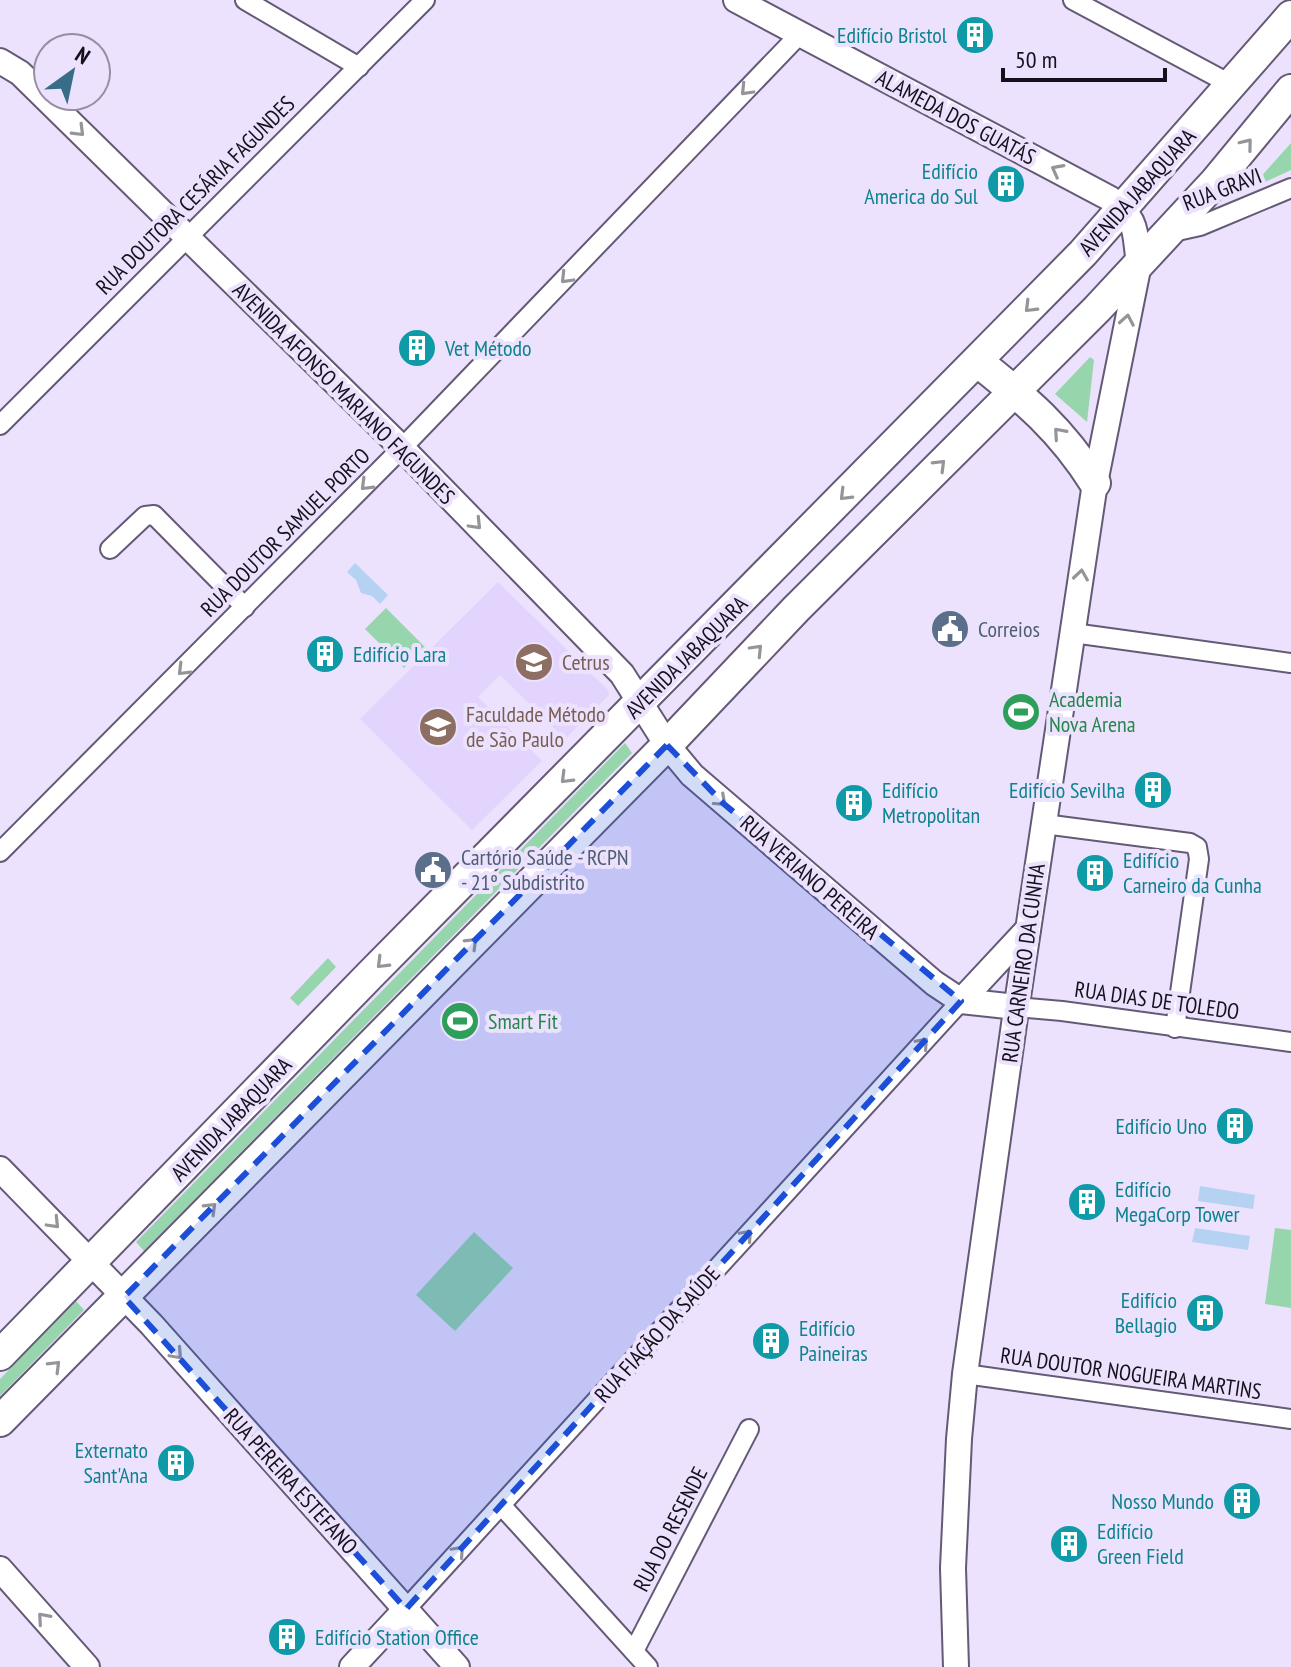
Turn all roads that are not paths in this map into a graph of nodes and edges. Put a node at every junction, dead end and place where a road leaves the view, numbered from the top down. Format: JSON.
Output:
{"nodes":[{"id":1,"x":245,"y":0,"type":"edge"},
{"id":2,"x":425,"y":0,"type":"edge"},
{"id":3,"x":736,"y":0,"type":"edge"},
{"id":4,"x":1073,"y":0,"type":"edge"},
{"id":5,"x":1291,"y":16,"type":"edge"},
{"id":6,"x":800,"y":34,"type":"junction"},
{"id":7,"x":0,"y":61,"type":"edge"},
{"id":8,"x":359,"y":67,"type":"junction"},
{"id":9,"x":1232,"y":85,"type":"junction"},
{"id":10,"x":1291,"y":90,"type":"edge"},
{"id":11,"x":1291,"y":188,"type":"edge"},
{"id":12,"x":1124,"y":209,"type":"junction"},
{"id":13,"x":1170,"y":232,"type":"junction"},
{"id":14,"x":186,"y":238,"type":"junction"},
{"id":15,"x":1139,"y":264,"type":"junction"},
{"id":16,"x":977,"y":361,"type":"junction"},
{"id":17,"x":1014,"y":391,"type":"junction"},
{"id":18,"x":0,"y":425,"type":"edge"},
{"id":19,"x":402,"y":448,"type":"junction"},
{"id":20,"x":1095,"y":483,"type":"junction"},
{"id":21,"x":110,"y":549,"type":"dead end"},
{"id":22,"x":245,"y":607,"type":"junction"},
{"id":23,"x":1073,"y":633,"type":"junction"},
{"id":24,"x":1291,"y":663,"type":"edge"},
{"id":25,"x":640,"y":703,"type":"junction"},
{"id":26,"x":667,"y":745,"type":"junction"},
{"id":27,"x":1044,"y":824,"type":"junction"},
{"id":28,"x":0,"y":852,"type":"edge"},
{"id":29,"x":1028,"y":929,"type":"junction"},
{"id":30,"x":971,"y":1003,"type":"junction"},
{"id":31,"x":1016,"y":1007,"type":"junction"},
{"id":32,"x":1175,"y":1028,"type":"junction"},
{"id":33,"x":1012,"y":1039,"type":"junction"},
{"id":34,"x":1291,"y":1042,"type":"edge"},
{"id":35,"x":0,"y":1169,"type":"edge"},
{"id":36,"x":91,"y":1262,"type":"junction"},
{"id":37,"x":124,"y":1297,"type":"junction"},
{"id":38,"x":0,"y":1355,"type":"edge"},
{"id":39,"x":965,"y":1374,"type":"junction"},
{"id":40,"x":1291,"y":1419,"type":"edge"},
{"id":41,"x":0,"y":1421,"type":"edge"},
{"id":42,"x":749,"y":1429,"type":"dead end"},
{"id":43,"x":501,"y":1505,"type":"junction"},
{"id":44,"x":0,"y":1569,"type":"edge"},
{"id":45,"x":406,"y":1609,"type":"junction"},
{"id":46,"x":634,"y":1651,"type":"junction"},
{"id":47,"x":87,"y":1667,"type":"edge"},
{"id":48,"x":352,"y":1667,"type":"edge"},
{"id":49,"x":457,"y":1667,"type":"edge"},
{"id":50,"x":648,"y":1667,"type":"edge"},
{"id":51,"x":956,"y":1667,"type":"edge"}],
"edges":[{"from":1,"to":8,"type":"street"},
{"from":2,"to":8,"type":"street","name":"RUA DOUTORA CESÁRIA FAGUNDES"},
{"from":3,"to":6,"type":"street","name":"ALAMEDA DOS GUATÁS"},
{"from":4,"to":9,"type":"street"},
{"from":5,"to":9,"type":"main road","name":"AVENIDA JABAQUARA"},
{"from":12,"to":6,"type":"street","name":"ALAMEDA DOS GUATÁS","one_way":true},
{"from":6,"to":19,"type":"street","name":"RUA DOUTOR SAMUEL PORTO","one_way":true},
{"from":7,"to":14,"type":"street","name":"AVENIDA AFONSO MARIANO FAGUNDES","one_way":true},
{"from":8,"to":14,"type":"street","name":"RUA DOUTORA CESÁRIA FAGUNDES"},
{"from":9,"to":12,"type":"main road","name":"AVENIDA JABAQUARA"},
{"from":13,"to":10,"type":"main road","name":"AVENIDA JABAQUARA","one_way":true},
{"from":11,"to":13,"type":"street","name":"RUA GRAVI"},
{"from":12,"to":15,"type":"street"},
{"from":12,"to":16,"type":"main road","name":"AVENIDA JABAQUARA","one_way":true},
{"from":13,"to":15,"type":"main road","name":"AVENIDA JABAQUARA"},
{"from":14,"to":18,"type":"street","name":"RUA DOUTORA CESÁRIA FAGUNDES"},
{"from":14,"to":19,"type":"street","name":"AVENIDA AFONSO MARIANO FAGUNDES"},
{"from":15,"to":17,"type":"main road","name":"AVENIDA JABAQUARA"},
{"from":20,"to":15,"type":"street","name":"RUA CARNEIRO DA CUNHA","one_way":true},
{"from":16,"to":17,"type":"main road"},
{"from":16,"to":25,"type":"main road","name":"AVENIDA JABAQUARA","one_way":true},
{"from":20,"to":17,"type":"main road","one_way":true},
{"from":26,"to":17,"type":"main road","name":"AVENIDA JABAQUARA","one_way":true},
{"from":19,"to":22,"type":"street","name":"RUA DOUTOR SAMUEL PORTO","one_way":true},
{"from":19,"to":25,"type":"street","name":"AVENIDA AFONSO MARIANO FAGUNDES","one_way":true},
{"from":23,"to":20,"type":"street","name":"RUA CARNEIRO DA CUNHA","one_way":true},
{"from":21,"to":22,"type":"street"},
{"from":22,"to":28,"type":"street","name":"RUA DOUTOR SAMUEL PORTO","one_way":true},
{"from":23,"to":24,"type":"street"},
{"from":23,"to":27,"type":"street","name":"RUA CARNEIRO DA CUNHA"},
{"from":25,"to":26,"type":"street","name":"AVENIDA AFONSO MARIANO FAGUNDES"},
{"from":25,"to":36,"type":"main road","name":"AVENIDA JABAQUARA","one_way":true},
{"from":26,"to":30,"type":"street","name":"RUA VERIANO PEREIRA","one_way":true},
{"from":37,"to":26,"type":"main road","name":"AVENIDA JABAQUARA","one_way":true},
{"from":27,"to":29,"type":"street","name":"RUA CARNEIRO DA CUNHA"},
{"from":27,"to":32,"type":"street"},
{"from":29,"to":30,"type":"street"},
{"from":29,"to":31,"type":"street","name":"RUA CARNEIRO DA CUNHA"},
{"from":30,"to":31,"type":"street"},
{"from":30,"to":33,"type":"street","name":"RUA VERIANO PEREIRA"},
{"from":43,"to":30,"type":"street","name":"RUA FIAÇÃO DA SAÚDE","one_way":true},
{"from":31,"to":32,"type":"street","name":"RUA DIAS DE TOLEDO"},
{"from":31,"to":33,"type":"street","name":"RUA CARNEIRO DA CUNHA"},
{"from":32,"to":34,"type":"street","name":"RUA DIAS DE TOLEDO"},
{"from":33,"to":39,"type":"street","name":"RUA CARNEIRO DA CUNHA"},
{"from":35,"to":36,"type":"street","name":"RUA PEREIRA ESTEFANO","one_way":true},
{"from":36,"to":37,"type":"street","name":"RUA PEREIRA ESTEFANO"},
{"from":36,"to":38,"type":"main road","name":"AVENIDA JABAQUARA"},
{"from":41,"to":37,"type":"main road","name":"AVENIDA JABAQUARA","one_way":true},
{"from":37,"to":45,"type":"street","name":"RUA PEREIRA ESTEFANO","one_way":true},
{"from":39,"to":40,"type":"street","name":"RUA DOUTOR NOGUEIRA MARTINS"},
{"from":39,"to":51,"type":"street","name":"RUA CARNEIRO DA CUNHA"},
{"from":42,"to":46,"type":"street","name":"RUA DO RESENDE"},
{"from":45,"to":43,"type":"street","name":"RUA FIAÇÃO DA SAÚDE","one_way":true},
{"from":43,"to":46,"type":"street"},
{"from":47,"to":44,"type":"street","one_way":true},
{"from":45,"to":48,"type":"street","name":"RUA FIAÇÃO DA SAÚDE"},
{"from":45,"to":49,"type":"street","name":"RUA PEREIRA ESTEFANO"},
{"from":46,"to":50,"type":"street"}]}
